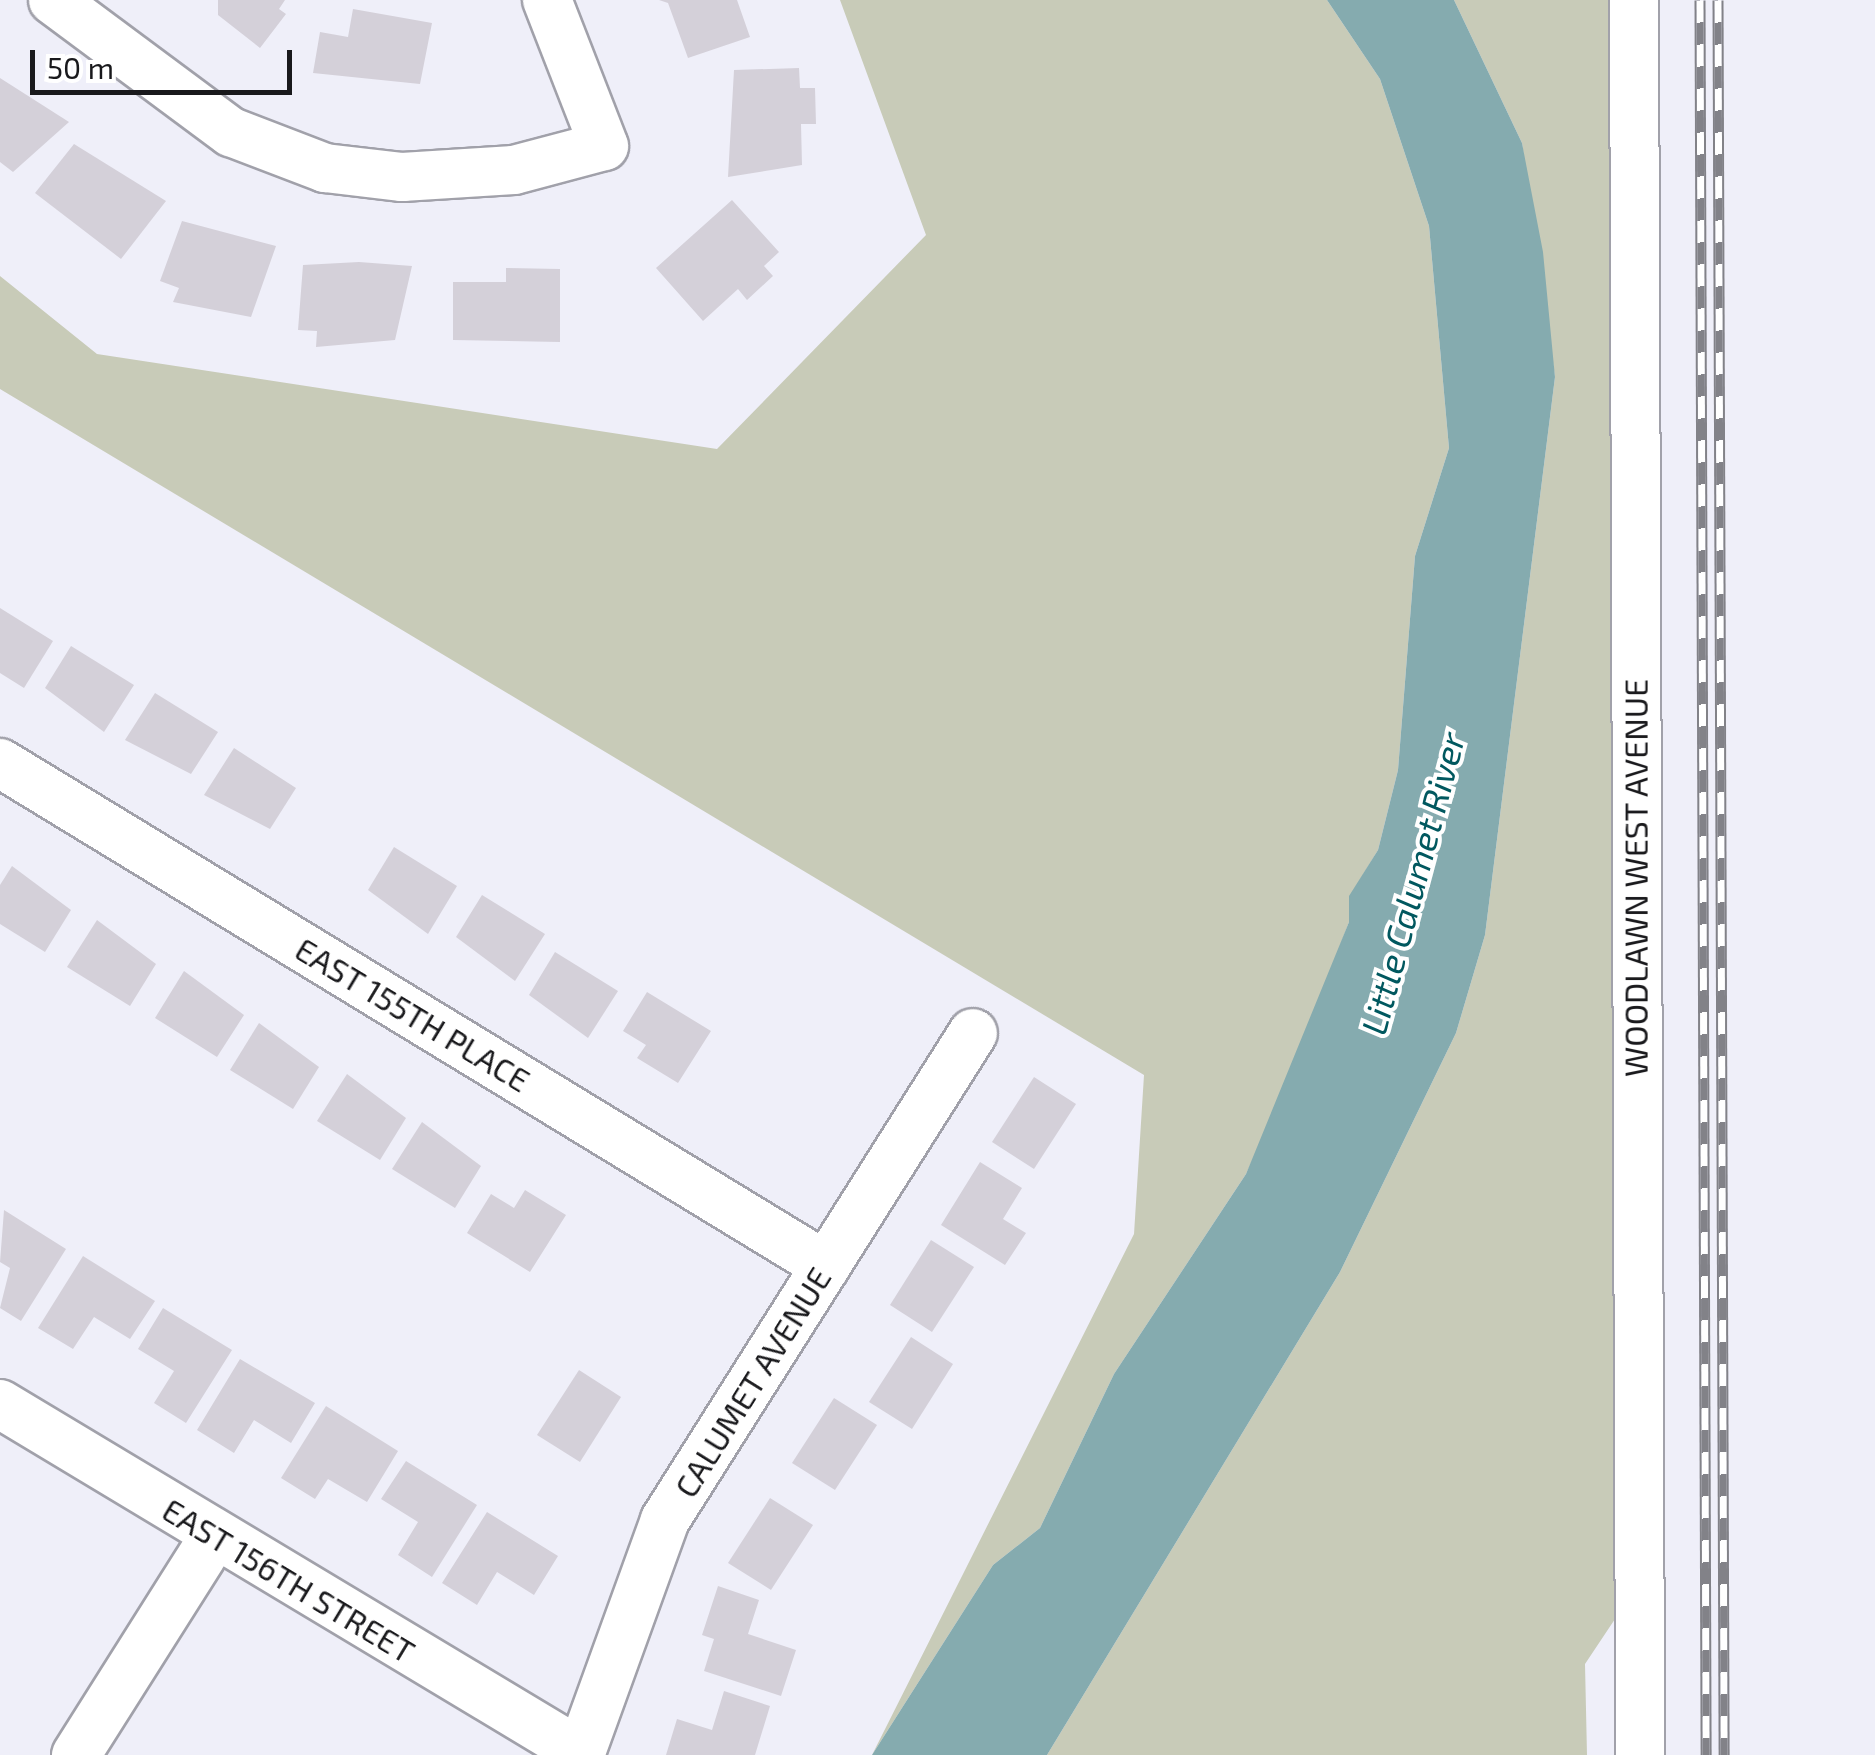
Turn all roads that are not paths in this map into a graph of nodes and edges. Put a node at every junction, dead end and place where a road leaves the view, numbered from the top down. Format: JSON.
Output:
{"nodes":[{"id":1,"x":53,"y":0,"type":"edge"},
{"id":2,"x":547,"y":0,"type":"edge"},
{"id":3,"x":1634,"y":0,"type":"edge"},
{"id":4,"x":0,"y":762,"type":"edge"},
{"id":5,"x":973,"y":1033,"type":"dead end"},
{"id":6,"x":826,"y":1266,"type":"junction"},
{"id":7,"x":0,"y":1404,"type":"edge"},
{"id":8,"x":214,"y":1537,"type":"junction"},
{"id":9,"x":581,"y":1754,"type":"edge"},
{"id":10,"x":76,"y":1755,"type":"edge"},
{"id":11,"x":1640,"y":1755,"type":"edge"}],
"edges":[{"from":1,"to":2,"type":"street"},
{"from":3,"to":11,"type":"street","name":"WOODLAWN WEST AVENUE"},
{"from":4,"to":6,"type":"street","name":"EAST 155TH PLACE"},
{"from":5,"to":6,"type":"street","name":"CALUMET AVENUE"},
{"from":6,"to":9,"type":"street","name":"CALUMET AVENUE"},
{"from":7,"to":8,"type":"street","name":"EAST 156TH STREET"},
{"from":8,"to":9,"type":"street","name":"EAST 156TH STREET"},
{"from":8,"to":10,"type":"street"}]}
